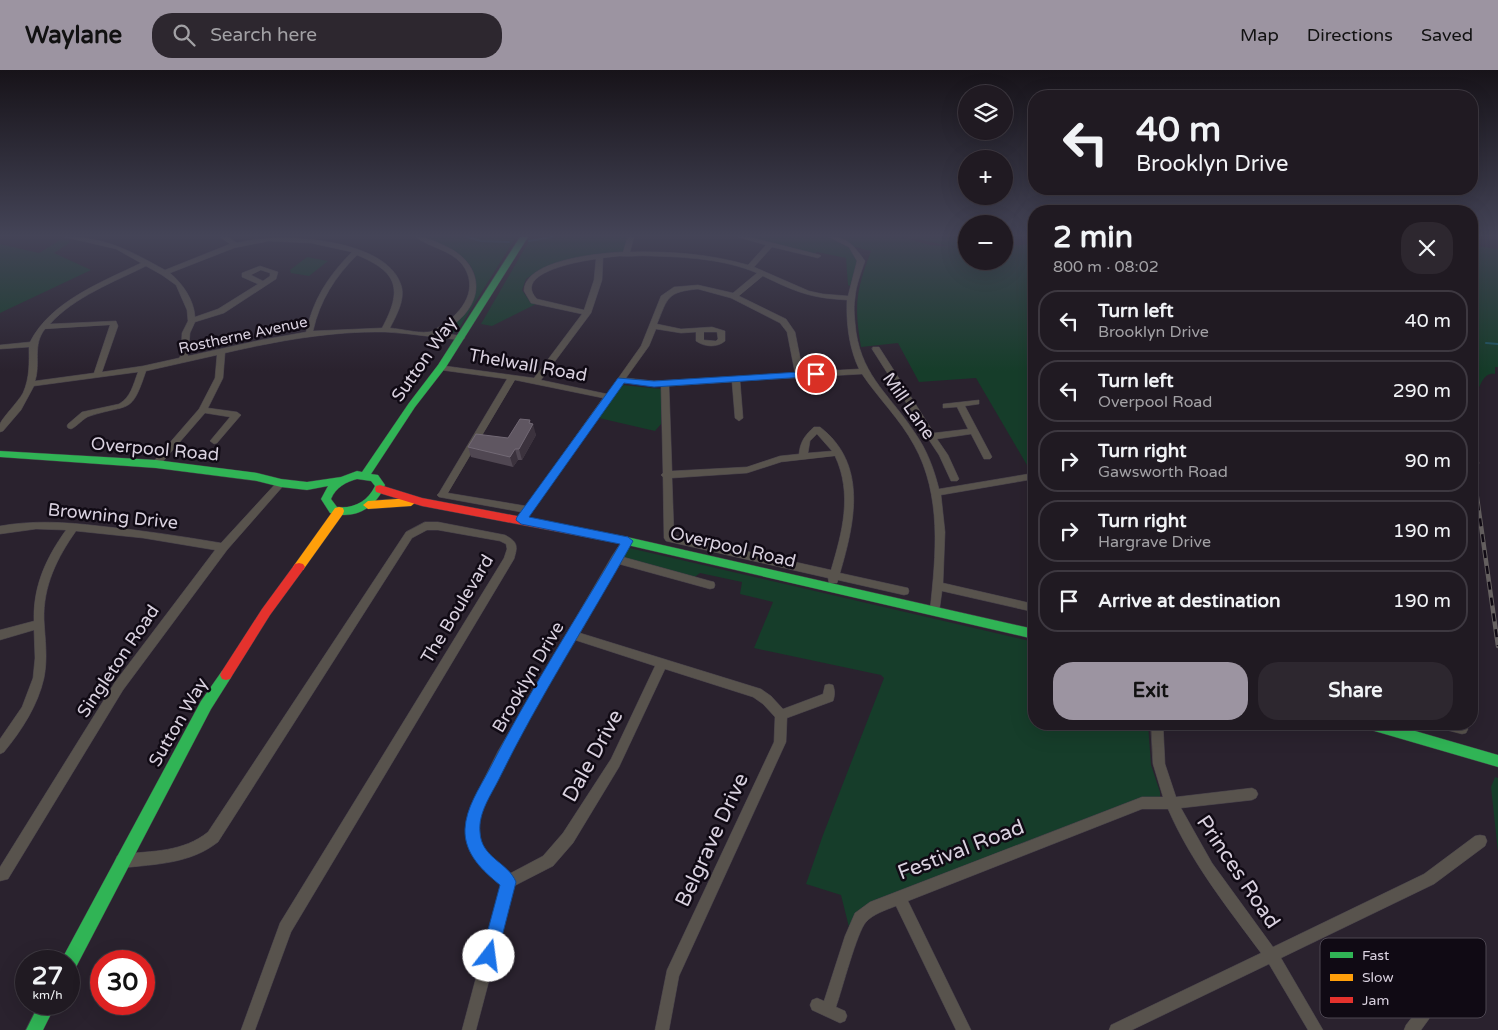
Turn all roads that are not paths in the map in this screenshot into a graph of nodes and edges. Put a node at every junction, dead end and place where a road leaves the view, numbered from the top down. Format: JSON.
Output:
{"nodes":[{"id":1,"x":111,"y":282,"type":"edge"},
{"id":2,"x":176,"y":282,"type":"edge"},
{"id":3,"x":328,"y":282,"type":"edge"},
{"id":4,"x":396,"y":282,"type":"edge"},
{"id":5,"x":474,"y":282,"type":"edge"},
{"id":6,"x":496,"y":282,"type":"edge"},
{"id":7,"x":529,"y":282,"type":"edge"},
{"id":8,"x":597,"y":282,"type":"edge"},
{"id":9,"x":751,"y":282,"type":"edge"},
{"id":10,"x":781,"y":282,"type":"edge"},
{"id":11,"x":855,"y":282,"type":"edge"},
{"id":12,"x":262,"y":283,"type":"dead end"},
{"id":13,"x":734,"y":296,"type":"junction"},
{"id":14,"x":851,"y":298,"type":"junction"},
{"id":15,"x":587,"y":313,"type":"junction"},
{"id":16,"x":192,"y":321,"type":"junction"},
{"id":17,"x":654,"y":326,"type":"junction"},
{"id":18,"x":43,"y":327,"type":"junction"},
{"id":19,"x":385,"y":330,"type":"junction"},
{"id":20,"x":700,"y":330,"type":"dead end"},
{"id":21,"x":309,"y":334,"type":"junction"},
{"id":22,"x":432,"y":335,"type":"junction"},
{"id":23,"x":460,"y":338,"type":"junction"},
{"id":24,"x":32,"y":344,"type":"junction"},
{"id":25,"x":0,"y":347,"type":"edge"},
{"id":26,"x":876,"y":349,"type":"dead end"},
{"id":27,"x":221,"y":352,"type":"junction"},
{"id":28,"x":182,"y":361,"type":"junction"},
{"id":29,"x":442,"y":367,"type":"junction"},
{"id":30,"x":143,"y":369,"type":"junction"},
{"id":31,"x":864,"y":371,"type":"junction"},
{"id":32,"x":97,"y":375,"type":"junction"},
{"id":33,"x":800,"y":375,"type":"junction"},
{"id":34,"x":513,"y":377,"type":"junction"},
{"id":35,"x":736,"y":379,"type":"junction"},
{"id":36,"x":621,"y":380,"type":"junction"},
{"id":37,"x":536,"y":381,"type":"junction"},
{"id":38,"x":665,"y":383,"type":"junction"},
{"id":39,"x":32,"y":384,"type":"junction"},
{"id":40,"x":888,"y":388,"type":"junction"},
{"id":41,"x":609,"y":397,"type":"junction"},
{"id":42,"x":976,"y":402,"type":"dead end"},
{"id":43,"x":960,"y":404,"type":"junction"},
{"id":44,"x":946,"y":406,"type":"dead end"},
{"id":45,"x":203,"y":410,"type":"junction"},
{"id":46,"x":739,"y":418,"type":"dead end"},
{"id":47,"x":71,"y":426,"type":"dead end"},
{"id":48,"x":0,"y":429,"type":"edge"},
{"id":49,"x":973,"y":431,"type":"junction"},
{"id":50,"x":931,"y":437,"type":"junction"},
{"id":51,"x":915,"y":439,"type":"junction"},
{"id":52,"x":214,"y":441,"type":"dead end"},
{"id":53,"x":838,"y":453,"type":"junction"},
{"id":54,"x":0,"y":454,"type":"edge"},
{"id":55,"x":804,"y":457,"type":"junction"},
{"id":56,"x":987,"y":457,"type":"dead end"},
{"id":57,"x":156,"y":464,"type":"junction"},
{"id":58,"x":365,"y":475,"type":"junction"},
{"id":59,"x":666,"y":475,"type":"junction"},
{"id":60,"x":1028,"y":478,"type":"edge"},
{"id":61,"x":954,"y":479,"type":"dead end"},
{"id":62,"x":339,"y":480,"type":"junction"},
{"id":63,"x":281,"y":483,"type":"junction"},
{"id":64,"x":307,"y":486,"type":"junction"},
{"id":65,"x":380,"y":489,"type":"junction"},
{"id":66,"x":935,"y":493,"type":"junction"},
{"id":67,"x":326,"y":499,"type":"junction"},
{"id":68,"x":422,"y":502,"type":"junction"},
{"id":69,"x":368,"y":505,"type":"junction"},
{"id":70,"x":340,"y":511,"type":"junction"},
{"id":71,"x":525,"y":515,"type":"junction"},
{"id":72,"x":74,"y":527,"type":"junction"},
{"id":73,"x":0,"y":530,"type":"edge"},
{"id":74,"x":628,"y":541,"type":"junction"},
{"id":75,"x":223,"y":547,"type":"junction"},
{"id":76,"x":616,"y":559,"type":"junction"},
{"id":77,"x":835,"y":575,"type":"junction"},
{"id":78,"x":710,"y":585,"type":"dead end"},
{"id":79,"x":937,"y":586,"type":"junction"},
{"id":80,"x":831,"y":587,"type":"junction"},
{"id":81,"x":904,"y":591,"type":"dead end"},
{"id":82,"x":1028,"y":607,"type":"edge"},
{"id":83,"x":934,"y":610,"type":"junction"},
{"id":84,"x":38,"y":624,"type":"junction"},
{"id":85,"x":1028,"y":633,"type":"edge"},
{"id":86,"x":573,"y":635,"type":"junction"},
{"id":87,"x":0,"y":636,"type":"edge"},
{"id":88,"x":662,"y":663,"type":"junction"},
{"id":89,"x":832,"y":695,"type":"dead end"},
{"id":90,"x":781,"y":715,"type":"junction"},
{"id":91,"x":1157,"y":730,"type":"edge"},
{"id":92,"x":1390,"y":730,"type":"edge"},
{"id":93,"x":0,"y":748,"type":"edge"},
{"id":94,"x":1495,"y":760,"type":"edge"},
{"id":95,"x":1252,"y":794,"type":"dead end"},
{"id":96,"x":1173,"y":803,"type":"junction"},
{"id":97,"x":1480,"y":841,"type":"dead end"},
{"id":98,"x":122,"y":861,"type":"junction"},
{"id":99,"x":2,"y":874,"type":"edge"},
{"id":100,"x":508,"y":882,"type":"junction"},
{"id":101,"x":899,"y":897,"type":"junction"},
{"id":102,"x":76,"y":950,"type":"edge"},
{"id":103,"x":1272,"y":956,"type":"junction"},
{"id":104,"x":828,"y":1011,"type":"dead end"},
{"id":105,"x":42,"y":1015,"type":"edge"},
{"id":106,"x":1421,"y":1018,"type":"edge"},
{"id":107,"x":34,"y":1030,"type":"edge"},
{"id":108,"x":248,"y":1030,"type":"edge"},
{"id":109,"x":469,"y":1030,"type":"edge"},
{"id":110,"x":662,"y":1030,"type":"edge"},
{"id":111,"x":964,"y":1030,"type":"edge"},
{"id":112,"x":1116,"y":1030,"type":"edge"},
{"id":113,"x":1316,"y":1030,"type":"edge"},
{"id":114,"x":1411,"y":1030,"type":"edge"}],
"edges":[{"from":1,"to":18,"type":"street"},
{"from":2,"to":16,"type":"street"},
{"from":3,"to":21,"type":"street"},
{"from":4,"to":19,"type":"street"},
{"from":5,"to":22,"type":"street"},
{"from":6,"to":23,"type":"main road","name":"Sutton Way"},
{"from":7,"to":15,"type":"street"},
{"from":8,"to":15,"type":"street"},
{"from":9,"to":13,"type":"street"},
{"from":10,"to":14,"type":"street"},
{"from":11,"to":14,"type":"street","name":"Mill Lane"},
{"from":12,"to":16,"type":"street"},
{"from":13,"to":17,"type":"street"},
{"from":13,"to":33,"type":"street"},
{"from":14,"to":31,"type":"street","name":"Mill Lane"},
{"from":15,"to":37,"type":"street"},
{"from":16,"to":28,"type":"street"},
{"from":17,"to":20,"type":"street"},
{"from":17,"to":36,"type":"street"},
{"from":18,"to":24,"type":"street"},
{"from":18,"to":32,"type":"street"},
{"from":19,"to":21,"type":"street","name":"Rostherne Avenue"},
{"from":19,"to":22,"type":"street","name":"Rostherne Avenue"},
{"from":21,"to":27,"type":"street","name":"Rostherne Avenue"},
{"from":22,"to":23,"type":"street","name":"Rostherne Avenue"},
{"from":23,"to":29,"type":"main road","name":"Sutton Way"},
{"from":24,"to":25,"type":"street"},
{"from":24,"to":39,"type":"street"},
{"from":26,"to":40,"type":"street"},
{"from":27,"to":28,"type":"street","name":"Rostherne Avenue"},
{"from":27,"to":45,"type":"street"},
{"from":28,"to":30,"type":"street","name":"Rostherne Avenue"},
{"from":29,"to":34,"type":"street","name":"Thelwall Road"},
{"from":29,"to":58,"type":"main road","name":"Sutton Way"},
{"from":30,"to":32,"type":"street","name":"Rostherne Avenue"},
{"from":30,"to":47,"type":"street"},
{"from":31,"to":33,"type":"street"},
{"from":31,"to":40,"type":"street","name":"Mill Lane"},
{"from":32,"to":39,"type":"street","name":"Rostherne Avenue"},
{"from":33,"to":35,"type":"street"},
{"from":34,"to":37,"type":"street","name":"Thelwall Road"},
{"from":34,"to":71,"type":"street"},
{"from":35,"to":38,"type":"street"},
{"from":35,"to":46,"type":"street"},
{"from":36,"to":38,"type":"street"},
{"from":36,"to":41,"type":"street"},
{"from":37,"to":41,"type":"street","name":"Thelwall Road"},
{"from":38,"to":59,"type":"street"},
{"from":39,"to":48,"type":"street"},
{"from":40,"to":50,"type":"street"},
{"from":40,"to":51,"type":"street","name":"Mill Lane"},
{"from":41,"to":71,"type":"street"},
{"from":42,"to":43,"type":"street"},
{"from":43,"to":44,"type":"street"},
{"from":43,"to":49,"type":"street"},
{"from":45,"to":52,"type":"street"},
{"from":45,"to":57,"type":"street"},
{"from":49,"to":50,"type":"street"},
{"from":49,"to":56,"type":"street"},
{"from":50,"to":51,"type":"street"},
{"from":50,"to":61,"type":"street"},
{"from":51,"to":66,"type":"street","name":"Mill Lane"},
{"from":53,"to":55,"type":"street"},
{"from":53,"to":55,"type":"street"},
{"from":53,"to":77,"type":"street"},
{"from":54,"to":57,"type":"main road","name":"Overpool Road"},
{"from":55,"to":59,"type":"street"},
{"from":57,"to":63,"type":"main road","name":"Overpool Road"},
{"from":58,"to":62,"type":"main road"},
{"from":58,"to":65,"type":"main road"},
{"from":59,"to":77,"type":"street","name":"Overpool Road"},
{"from":60,"to":66,"type":"street"},
{"from":62,"to":64,"type":"main road","name":"Overpool Road"},
{"from":62,"to":67,"type":"main road"},
{"from":63,"to":64,"type":"main road","name":"Overpool Road"},
{"from":63,"to":75,"type":"street","name":"Singleton Road"},
{"from":64,"to":67,"type":"main road","name":"Overpool Road"},
{"from":65,"to":68,"type":"main road","name":"Overpool Road"},
{"from":65,"to":69,"type":"main road"},
{"from":66,"to":79,"type":"street","name":"Mill Lane"},
{"from":67,"to":70,"type":"main road"},
{"from":68,"to":69,"type":"main road","name":"Overpool Road"},
{"from":68,"to":71,"type":"main road","name":"Overpool Road"},
{"from":69,"to":70,"type":"main road"},
{"from":70,"to":98,"type":"main road","name":"Sutton Way"},
{"from":71,"to":74,"type":"main road","name":"Overpool Road"},
{"from":72,"to":73,"type":"street","name":"Browning Drive"},
{"from":72,"to":75,"type":"street","name":"Browning Drive"},
{"from":72,"to":84,"type":"street"},
{"from":74,"to":76,"type":"street","name":"Brooklyn Drive"},
{"from":74,"to":80,"type":"main road","name":"Overpool Road"},
{"from":75,"to":99,"type":"street","name":"Singleton Road"},
{"from":76,"to":78,"type":"street"},
{"from":76,"to":86,"type":"street","name":"Brooklyn Drive"},
{"from":77,"to":80,"type":"street"},
{"from":77,"to":81,"type":"street","name":"Overpool Road"},
{"from":79,"to":82,"type":"street"},
{"from":79,"to":83,"type":"street","name":"Mill Lane"},
{"from":80,"to":83,"type":"main road","name":"Overpool Road"},
{"from":83,"to":85,"type":"main road","name":"Overpool Road"},
{"from":84,"to":87,"type":"street"},
{"from":84,"to":93,"type":"street"},
{"from":86,"to":88,"type":"street"},
{"from":86,"to":100,"type":"street","name":"Brooklyn Drive"},
{"from":88,"to":90,"type":"street"},
{"from":88,"to":100,"type":"street","name":"Dale Drive"},
{"from":89,"to":90,"type":"street"},
{"from":90,"to":110,"type":"street","name":"Belgrave Drive"},
{"from":91,"to":96,"type":"street","name":"Princes Road"},
{"from":92,"to":94,"type":"main road"},
{"from":95,"to":96,"type":"street","name":"Festival Road"},
{"from":96,"to":101,"type":"street","name":"Festival Road"},
{"from":96,"to":103,"type":"street","name":"Princes Road"},
{"from":97,"to":103,"type":"street"},
{"from":98,"to":102,"type":"main road","name":"Sutton Way"},
{"from":98,"to":108,"type":"street","name":"The Boulevard"},
{"from":100,"to":109,"type":"street"},
{"from":101,"to":104,"type":"street","name":"Festival Road"},
{"from":101,"to":111,"type":"street"},
{"from":103,"to":112,"type":"street"},
{"from":103,"to":113,"type":"street","name":"Princes Road"},
{"from":105,"to":107,"type":"main road"},
{"from":106,"to":114,"type":"street"}]}
